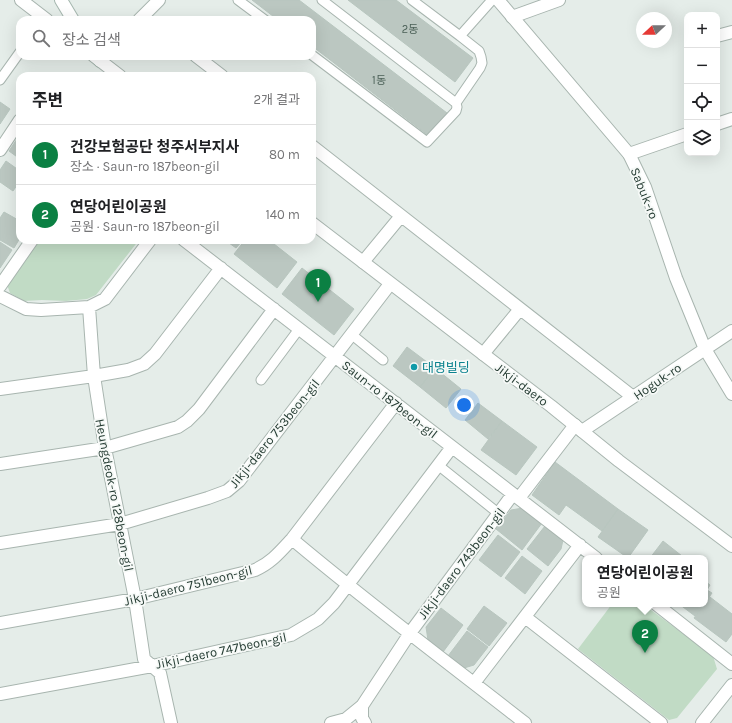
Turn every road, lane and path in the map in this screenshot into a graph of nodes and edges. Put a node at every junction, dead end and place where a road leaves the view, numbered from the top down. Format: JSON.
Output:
{"nodes":[{"id":1,"x":22,"y":0,"type":"edge"},
{"id":2,"x":61,"y":0,"type":"edge"},
{"id":3,"x":159,"y":0,"type":"edge"},
{"id":4,"x":238,"y":0,"type":"edge"},
{"id":5,"x":322,"y":0,"type":"edge"},
{"id":6,"x":412,"y":0,"type":"edge"},
{"id":7,"x":492,"y":0,"type":"edge"},
{"id":8,"x":498,"y":0,"type":"edge"},
{"id":9,"x":559,"y":0,"type":"edge"},
{"id":10,"x":41,"y":16,"type":"edge"},
{"id":11,"x":71,"y":16,"type":"edge"},
{"id":12,"x":147,"y":16,"type":"edge"},
{"id":13,"x":260,"y":16,"type":"edge"},
{"id":14,"x":512,"y":17,"type":"junction"},
{"id":15,"x":732,"y":32,"type":"edge"},
{"id":16,"x":720,"y":35,"type":"edge"},
{"id":17,"x":460,"y":36,"type":"junction"},
{"id":18,"x":16,"y":58,"type":"edge"},
{"id":19,"x":316,"y":59,"type":"edge"},
{"id":20,"x":102,"y":60,"type":"edge"},
{"id":21,"x":201,"y":60,"type":"edge"},
{"id":22,"x":116,"y":72,"type":"edge"},
{"id":23,"x":217,"y":72,"type":"edge"},
{"id":24,"x":0,"y":80,"type":"edge"},
{"id":25,"x":456,"y":103,"type":"junction"},
{"id":26,"x":732,"y":119,"type":"edge"},
{"id":27,"x":720,"y":123,"type":"edge"},
{"id":28,"x":16,"y":126,"type":"edge"},
{"id":29,"x":684,"y":135,"type":"edge"},
{"id":30,"x":316,"y":149,"type":"edge"},
{"id":31,"x":0,"y":150,"type":"edge"},
{"id":32,"x":629,"y":154,"type":"junction"},
{"id":33,"x":401,"y":216,"type":"junction"},
{"id":34,"x":316,"y":226,"type":"edge"},
{"id":35,"x":29,"y":244,"type":"edge"},
{"id":36,"x":147,"y":244,"type":"edge"},
{"id":37,"x":189,"y":244,"type":"edge"},
{"id":38,"x":363,"y":262,"type":"junction"},
{"id":39,"x":221,"y":268,"type":"junction"},
{"id":40,"x":390,"y":284,"type":"junction"},
{"id":41,"x":0,"y":286,"type":"edge"},
{"id":42,"x":0,"y":296,"type":"edge"},
{"id":43,"x":89,"y":307,"type":"junction"},
{"id":44,"x":520,"y":308,"type":"junction"},
{"id":45,"x":274,"y":309,"type":"junction"},
{"id":46,"x":299,"y":329,"type":"junction"},
{"id":47,"x":732,"y":332,"type":"edge"},
{"id":48,"x":351,"y":334,"type":"junction"},
{"id":49,"x":705,"y":349,"type":"junction"},
{"id":50,"x":483,"y":354,"type":"junction"},
{"id":51,"x":335,"y":356,"type":"junction"},
{"id":52,"x":383,"y":360,"type":"dead end"},
{"id":53,"x":94,"y":376,"type":"junction"},
{"id":54,"x":261,"y":380,"type":"dead end"},
{"id":55,"x":0,"y":389,"type":"edge"},
{"id":56,"x":732,"y":394,"type":"edge"},
{"id":57,"x":633,"y":397,"type":"junction"},
{"id":58,"x":396,"y":403,"type":"junction"},
{"id":59,"x":579,"y":428,"type":"junction"},
{"id":60,"x":452,"y":447,"type":"junction"},
{"id":61,"x":105,"y":448,"type":"junction"},
{"id":62,"x":0,"y":464,"type":"edge"},
{"id":63,"x":438,"y":465,"type":"junction"},
{"id":64,"x":516,"y":496,"type":"junction"},
{"id":65,"x":498,"y":513,"type":"junction"},
{"id":66,"x":120,"y":524,"type":"junction"},
{"id":67,"x":292,"y":540,"type":"junction"},
{"id":68,"x":0,"y":543,"type":"edge"},
{"id":69,"x":580,"y":545,"type":"junction"},
{"id":70,"x":732,"y":546,"type":"edge"},
{"id":71,"x":592,"y":555,"type":"edge"},
{"id":72,"x":348,"y":586,"type":"junction"},
{"id":73,"x":135,"y":599,"type":"junction"},
{"id":74,"x":660,"y":607,"type":"edge"},
{"id":75,"x":525,"y":617,"type":"junction"},
{"id":76,"x":0,"y":623,"type":"edge"},
{"id":77,"x":410,"y":633,"type":"junction"},
{"id":78,"x":732,"y":664,"type":"edge"},
{"id":79,"x":152,"y":666,"type":"junction"},
{"id":80,"x":474,"y":683,"type":"junction"},
{"id":81,"x":732,"y":685,"type":"edge"},
{"id":82,"x":0,"y":694,"type":"edge"},
{"id":83,"x":362,"y":706,"type":"junction"},
{"id":84,"x":171,"y":723,"type":"edge"},
{"id":85,"x":331,"y":723,"type":"edge"},
{"id":86,"x":365,"y":723,"type":"edge"},
{"id":87,"x":525,"y":723,"type":"edge"},
{"id":88,"x":661,"y":723,"type":"edge"},
{"id":89,"x":702,"y":723,"type":"edge"}],
"edges":[{"from":1,"to":10,"type":"street"},
{"from":2,"to":11,"type":"street"},
{"from":3,"to":12,"type":"street"},
{"from":4,"to":13,"type":"lane"},
{"from":5,"to":25,"type":"lane"},
{"from":6,"to":17,"type":"lane"},
{"from":7,"to":17,"type":"lane"},
{"from":8,"to":14,"type":"street","name":"Sabuk-ro"},
{"from":9,"to":14,"type":"street"},
{"from":14,"to":32,"type":"street","name":"Sabuk-ro"},
{"from":15,"to":16,"type":"street"},
{"from":17,"to":25,"type":"lane"},
{"from":18,"to":24,"type":"lane"},
{"from":19,"to":25,"type":"lane"},
{"from":20,"to":22,"type":"street"},
{"from":21,"to":23,"type":"street"},
{"from":26,"to":27,"type":"street"},
{"from":28,"to":31,"type":"street"},
{"from":29,"to":32,"type":"street"},
{"from":30,"to":33,"type":"street"},
{"from":32,"to":49,"type":"street","name":"Sabuk-ro"},
{"from":33,"to":38,"type":"street"},
{"from":33,"to":44,"type":"street"},
{"from":34,"to":38,"type":"street","name":"Jikji-daero"},
{"from":35,"to":41,"type":"street"},
{"from":36,"to":43,"type":"street"},
{"from":37,"to":39,"type":"street","name":"Saun-ro 187beon-gil"},
{"from":38,"to":40,"type":"street","name":"Jikji-daero"},
{"from":39,"to":45,"type":"street","name":"Saun-ro 187beon-gil"},
{"from":39,"to":53,"type":"street"},
{"from":40,"to":48,"type":"street","name":"Jikji-daero 753beon-gil"},
{"from":40,"to":50,"type":"street","name":"Jikji-daero"},
{"from":42,"to":43,"type":"street"},
{"from":43,"to":53,"type":"street","name":"Heungdeok-ro 128beon-gil"},
{"from":44,"to":50,"type":"street"},
{"from":44,"to":57,"type":"street"},
{"from":45,"to":46,"type":"street","name":"Saun-ro 187beon-gil"},
{"from":45,"to":61,"type":"street"},
{"from":46,"to":51,"type":"street","name":"Saun-ro 187beon-gil"},
{"from":46,"to":54,"type":"lane"},
{"from":47,"to":49,"type":"street","name":"Hoguk-ro"},
{"from":48,"to":51,"type":"street","name":"Jikji-daero 753beon-gil"},
{"from":48,"to":52,"type":"lane"},
{"from":49,"to":56,"type":"street","name":"Sabuk-ro"},
{"from":49,"to":57,"type":"street","name":"Hoguk-ro"},
{"from":50,"to":59,"type":"street","name":"Jikji-daero"},
{"from":51,"to":58,"type":"street","name":"Saun-ro 187beon-gil"},
{"from":51,"to":66,"type":"street","name":"Jikji-daero 753beon-gil"},
{"from":53,"to":55,"type":"street"},
{"from":53,"to":61,"type":"street","name":"Heungdeok-ro 128beon-gil"},
{"from":57,"to":59,"type":"street","name":"Hoguk-ro"},
{"from":58,"to":60,"type":"street","name":"Saun-ro 187beon-gil"},
{"from":58,"to":67,"type":"street","name":"Jikji-daero 751beon-gil"},
{"from":59,"to":64,"type":"street","name":"Jikji-daero 743beon-gil"},
{"from":59,"to":70,"type":"street","name":"Jikji-daero"},
{"from":60,"to":63,"type":"street","name":"Jikji-daero 747beon-gil"},
{"from":60,"to":64,"type":"street","name":"Saun-ro 187beon-gil"},
{"from":61,"to":62,"type":"street"},
{"from":61,"to":66,"type":"street","name":"Heungdeok-ro 128beon-gil"},
{"from":63,"to":65,"type":"lane"},
{"from":63,"to":72,"type":"street","name":"Jikji-daero 747beon-gil"},
{"from":64,"to":65,"type":"street","name":"Jikji-daero 743beon-gil"},
{"from":64,"to":69,"type":"street","name":"Saun-ro 187beon-gil"},
{"from":65,"to":77,"type":"street","name":"Jikji-daero 743beon-gil"},
{"from":66,"to":68,"type":"street","name":"Jikji-daero 753beon-gil"},
{"from":66,"to":73,"type":"street","name":"Heungdeok-ro 128beon-gil"},
{"from":67,"to":72,"type":"street"},
{"from":67,"to":73,"type":"street","name":"Jikji-daero 751beon-gil"},
{"from":69,"to":71,"type":"street","name":"Saun-ro 187beon-gil"},
{"from":69,"to":75,"type":"street"},
{"from":72,"to":77,"type":"street"},
{"from":72,"to":79,"type":"street","name":"Jikji-daero 747beon-gil"},
{"from":73,"to":76,"type":"street","name":"Jikji-daero 751beon-gil"},
{"from":73,"to":79,"type":"street","name":"Heungdeok-ro 128beon-gil"},
{"from":74,"to":78,"type":"street"},
{"from":75,"to":80,"type":"street"},
{"from":75,"to":88,"type":"street"},
{"from":77,"to":80,"type":"street","name":"Jikji-daero 743beon-gil"},
{"from":77,"to":83,"type":"street","name":"Jikji-daero 743beon-gil"},
{"from":79,"to":82,"type":"street","name":"Jikji-daero 747beon-gil"},
{"from":79,"to":84,"type":"street","name":"Heungdeok-ro 128beon-gil"},
{"from":80,"to":87,"type":"street","name":"Jikji-daero 743beon-gil"},
{"from":81,"to":89,"type":"street"},
{"from":83,"to":85,"type":"street","name":"Jikji-daero 743beon-gil"},
{"from":83,"to":86,"type":"street"}]}
